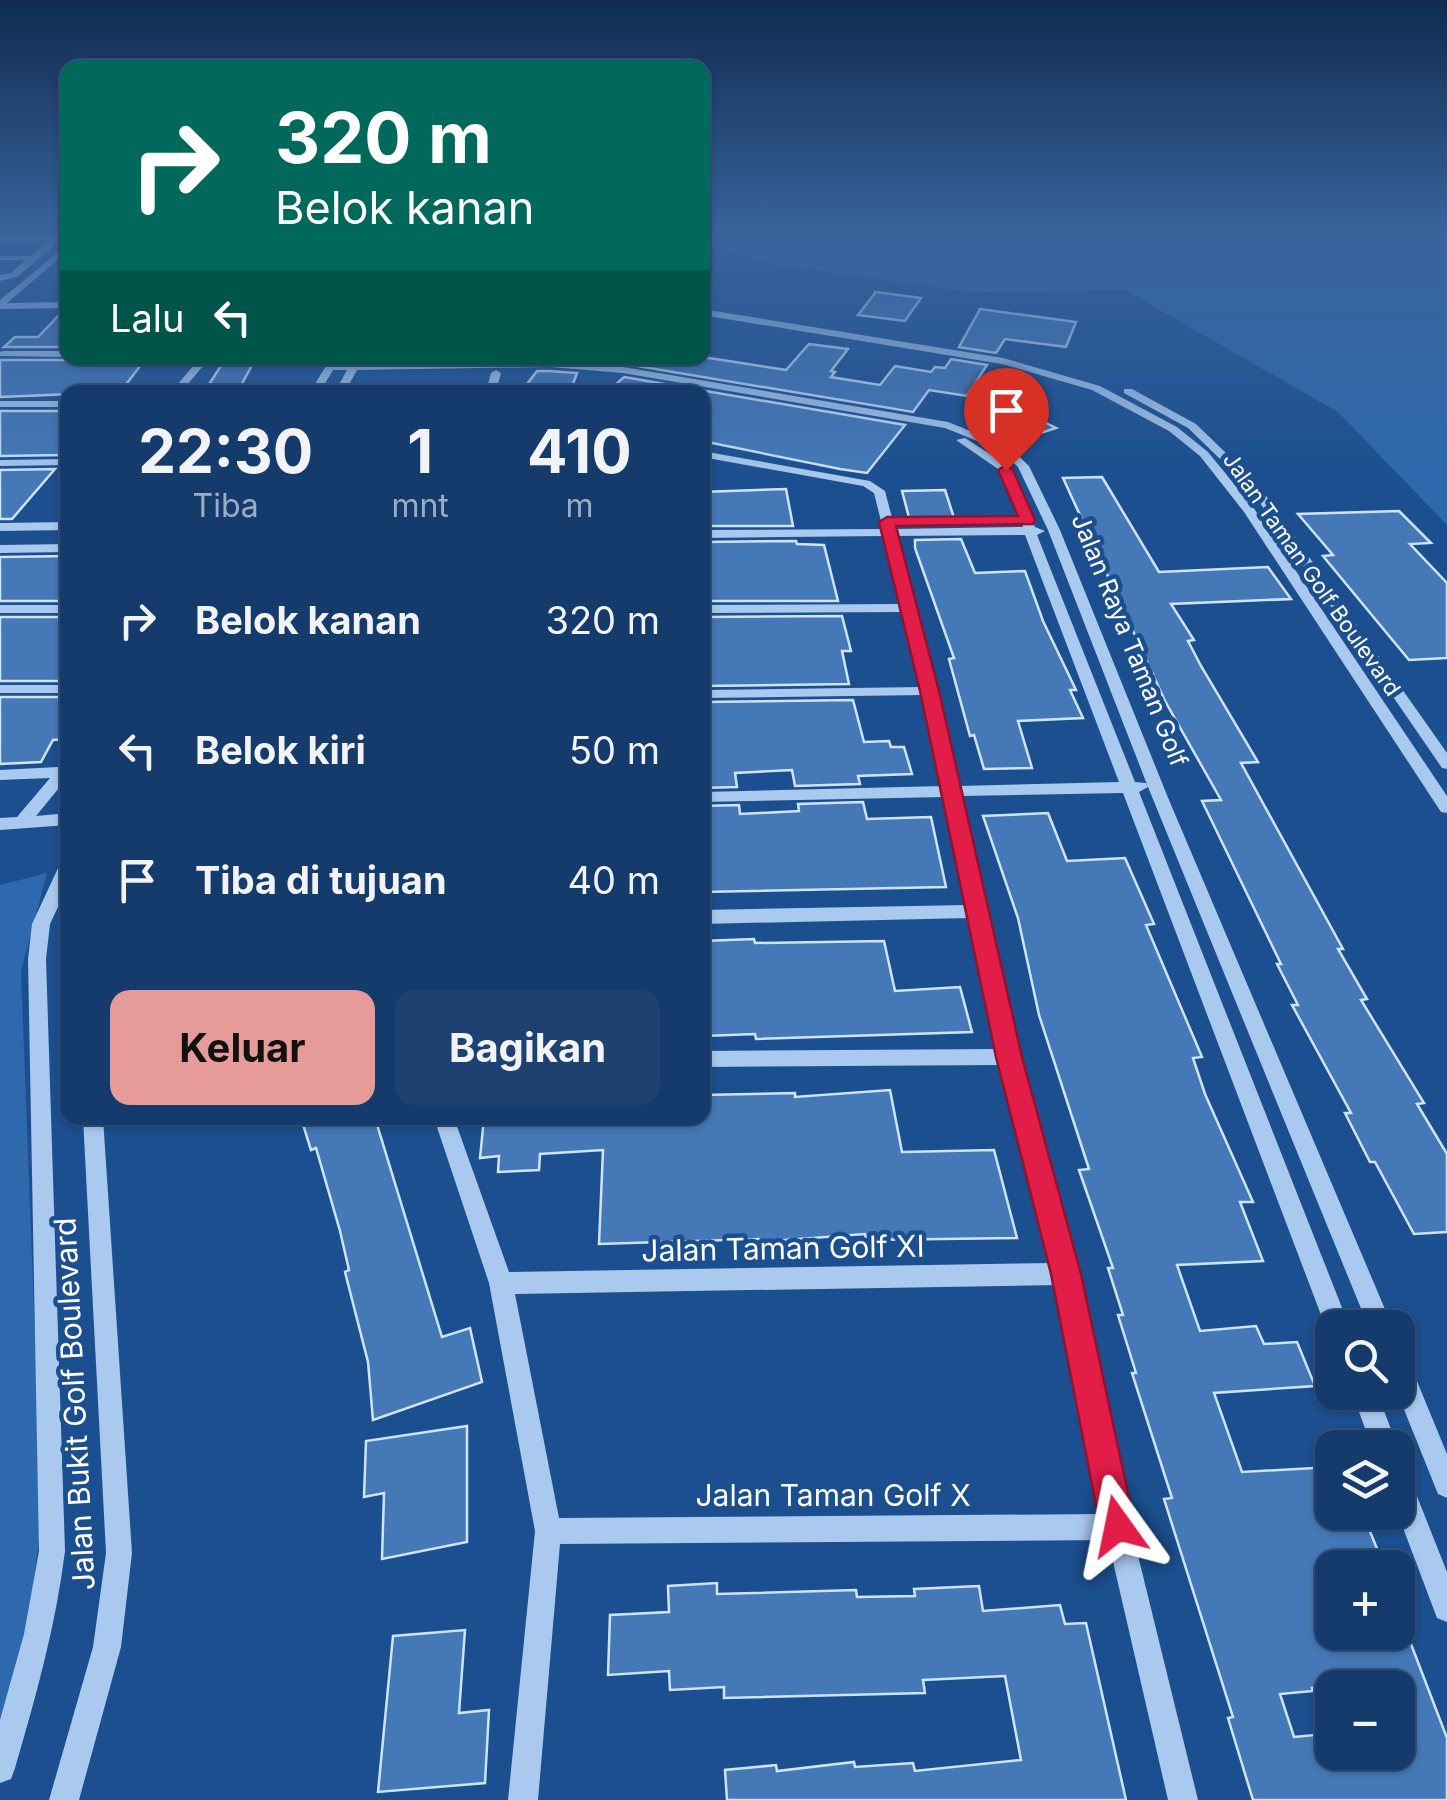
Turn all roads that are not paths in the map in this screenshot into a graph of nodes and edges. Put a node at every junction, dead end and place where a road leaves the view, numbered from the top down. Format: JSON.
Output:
{"nodes":[{"id":1,"x":726,"y":313,"type":"edge"},
{"id":2,"x":729,"y":313,"type":"edge"},
{"id":3,"x":3,"y":354,"type":"dead end"},
{"id":4,"x":60,"y":354,"type":"edge"},
{"id":5,"x":199,"y":365,"type":"edge"},
{"id":6,"x":542,"y":365,"type":"edge"},
{"id":7,"x":562,"y":365,"type":"edge"},
{"id":8,"x":357,"y":366,"type":"edge"},
{"id":9,"x":330,"y":367,"type":"edge"},
{"id":10,"x":448,"y":370,"type":"junction"},
{"id":11,"x":491,"y":371,"type":"junction"},
{"id":12,"x":182,"y":385,"type":"edge"},
{"id":13,"x":490,"y":385,"type":"edge"},
{"id":14,"x":661,"y":385,"type":"edge"},
{"id":15,"x":710,"y":394,"type":"edge"},
{"id":16,"x":0,"y":404,"type":"edge"},
{"id":17,"x":60,"y":404,"type":"edge"},
{"id":18,"x":710,"y":456,"type":"edge"},
{"id":19,"x":60,"y":462,"type":"edge"},
{"id":20,"x":0,"y":463,"type":"edge"},
{"id":21,"x":1250,"y":510,"type":"junction"},
{"id":22,"x":1270,"y":510,"type":"junction"},
{"id":23,"x":710,"y":524,"type":"edge"},
{"id":24,"x":1052,"y":525,"type":"junction"},
{"id":25,"x":1029,"y":526,"type":"junction"},
{"id":26,"x":0,"y":527,"type":"edge"},
{"id":27,"x":888,"y":527,"type":"junction"},
{"id":28,"x":710,"y":534,"type":"edge"},
{"id":29,"x":60,"y":536,"type":"edge"},
{"id":30,"x":60,"y":537,"type":"edge"},
{"id":31,"x":60,"y":538,"type":"edge"},
{"id":32,"x":0,"y":539,"type":"edge"},
{"id":33,"x":0,"y":548,"type":"edge"},
{"id":34,"x":60,"y":608,"type":"edge"},
{"id":35,"x":909,"y":608,"type":"junction"},
{"id":36,"x":710,"y":609,"type":"edge"},
{"id":37,"x":0,"y":610,"type":"edge"},
{"id":38,"x":60,"y":688,"type":"edge"},
{"id":39,"x":0,"y":689,"type":"edge"},
{"id":40,"x":930,"y":691,"type":"junction"},
{"id":41,"x":710,"y":694,"type":"edge"},
{"id":42,"x":1447,"y":764,"type":"edge"},
{"id":43,"x":60,"y":770,"type":"edge"},
{"id":44,"x":0,"y":775,"type":"edge"},
{"id":45,"x":60,"y":777,"type":"edge"},
{"id":46,"x":1129,"y":787,"type":"junction"},
{"id":47,"x":1156,"y":787,"type":"junction"},
{"id":48,"x":951,"y":793,"type":"junction"},
{"id":49,"x":710,"y":797,"type":"edge"},
{"id":50,"x":1447,"y":808,"type":"edge"},
{"id":51,"x":60,"y":819,"type":"edge"},
{"id":52,"x":23,"y":820,"type":"junction"},
{"id":53,"x":0,"y":824,"type":"edge"},
{"id":54,"x":60,"y":883,"type":"edge"},
{"id":55,"x":976,"y":911,"type":"junction"},
{"id":56,"x":710,"y":917,"type":"edge"},
{"id":57,"x":1009,"y":1057,"type":"junction"},
{"id":58,"x":710,"y":1059,"type":"edge"},
{"id":59,"x":93,"y":1125,"type":"edge"},
{"id":60,"x":446,"y":1125,"type":"edge"},
{"id":61,"x":1066,"y":1274,"type":"junction"},
{"id":62,"x":501,"y":1283,"type":"junction"},
{"id":63,"x":1331,"y":1310,"type":"edge"},
{"id":64,"x":1374,"y":1310,"type":"edge"},
{"id":65,"x":1415,"y":1407,"type":"edge"},
{"id":66,"x":1447,"y":1485,"type":"edge"},
{"id":67,"x":1415,"y":1524,"type":"edge"},
{"id":68,"x":1118,"y":1526,"type":"junction"},
{"id":69,"x":548,"y":1531,"type":"junction"},
{"id":70,"x":1447,"y":1608,"type":"edge"},
{"id":71,"x":0,"y":1768,"type":"edge"},
{"id":72,"x":64,"y":1800,"type":"edge"},
{"id":73,"x":523,"y":1800,"type":"edge"},
{"id":74,"x":1183,"y":1800,"type":"edge"}],
"edges":[{"from":1,"to":21,"type":"street","name":"Jalan Taman Golf Boulevard"},
{"from":2,"to":22,"type":"street","name":"Jalan Taman Golf Boulevard"},
{"from":3,"to":4,"type":"street"},
{"from":5,"to":12,"type":"street"},
{"from":6,"to":11,"type":"street","name":"Jalan Raya Taman Golf"},
{"from":7,"to":24,"type":"street","name":"Jalan Raya Taman Golf"},
{"from":8,"to":9,"type":"street","name":"Jalan Raya Taman Golf"},
{"from":8,"to":10,"type":"street","name":"Jalan Raya Taman Golf"},
{"from":8,"to":10,"type":"street","name":"Jalan Raya Taman Golf"},
{"from":10,"to":11,"type":"street","name":"Jalan Raya Taman Golf"},
{"from":11,"to":13,"type":"street"},
{"from":11,"to":14,"type":"street","name":"Jalan Raya Taman Golf"},
{"from":15,"to":25,"type":"street","name":"Jalan Raya Taman Golf"},
{"from":16,"to":17,"type":"street"},
{"from":18,"to":27,"type":"street"},
{"from":19,"to":20,"type":"street"},
{"from":21,"to":22,"type":"street"},
{"from":21,"to":50,"type":"street","name":"Jalan Taman Golf Boulevard"},
{"from":22,"to":42,"type":"street","name":"Jalan Taman Golf Boulevard"},
{"from":23,"to":27,"type":"street"},
{"from":24,"to":25,"type":"street"},
{"from":24,"to":47,"type":"street","name":"Jalan Raya Taman Golf"},
{"from":25,"to":27,"type":"street"},
{"from":25,"to":46,"type":"street","name":"Jalan Raya Taman Golf"},
{"from":26,"to":29,"type":"street"},
{"from":27,"to":28,"type":"street"},
{"from":27,"to":35,"type":"street"},
{"from":30,"to":32,"type":"street"},
{"from":31,"to":33,"type":"street"},
{"from":34,"to":37,"type":"street"},
{"from":35,"to":36,"type":"street"},
{"from":35,"to":40,"type":"street"},
{"from":38,"to":39,"type":"street"},
{"from":40,"to":41,"type":"street"},
{"from":40,"to":48,"type":"street"},
{"from":43,"to":44,"type":"street"},
{"from":45,"to":52,"type":"street"},
{"from":46,"to":47,"type":"street"},
{"from":46,"to":48,"type":"street"},
{"from":46,"to":63,"type":"street","name":"Jalan Raya Taman Golf"},
{"from":47,"to":64,"type":"street","name":"Jalan Raya Taman Golf"},
{"from":48,"to":49,"type":"street"},
{"from":48,"to":55,"type":"street"},
{"from":51,"to":52,"type":"street"},
{"from":52,"to":53,"type":"street"},
{"from":54,"to":71,"type":"street","name":"Jalan Bukit Golf Boulevard"},
{"from":55,"to":56,"type":"street"},
{"from":55,"to":57,"type":"street"},
{"from":57,"to":58,"type":"street"},
{"from":57,"to":61,"type":"street"},
{"from":59,"to":72,"type":"street","name":"Jalan Bukit Golf Boulevard"},
{"from":60,"to":62,"type":"street"},
{"from":61,"to":62,"type":"street","name":"Jalan Taman Golf XI"},
{"from":61,"to":68,"type":"street"},
{"from":62,"to":69,"type":"street"},
{"from":65,"to":66,"type":"street"},
{"from":67,"to":70,"type":"street"},
{"from":68,"to":69,"type":"street","name":"Jalan Taman Golf X"},
{"from":68,"to":74,"type":"street"},
{"from":69,"to":73,"type":"street"}]}
